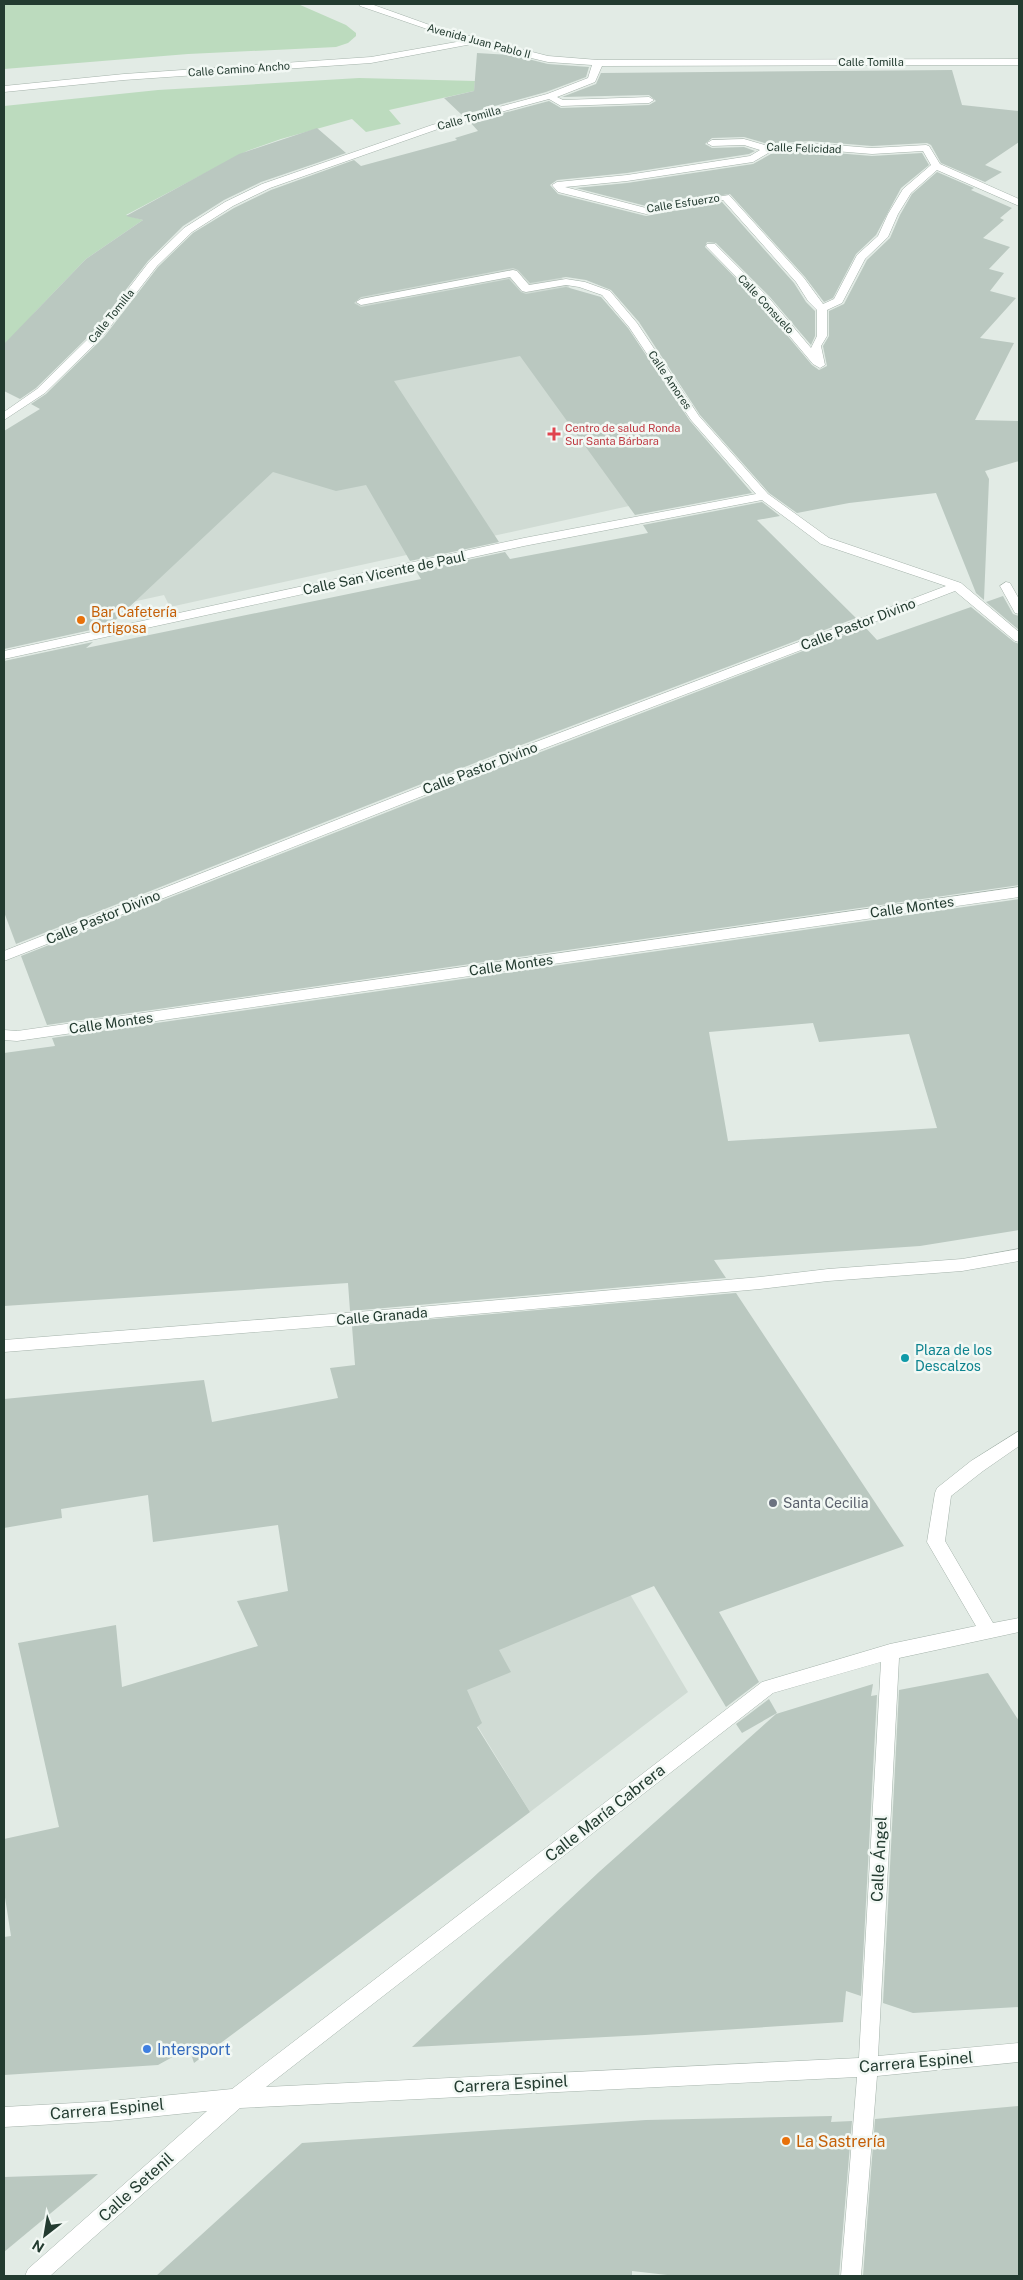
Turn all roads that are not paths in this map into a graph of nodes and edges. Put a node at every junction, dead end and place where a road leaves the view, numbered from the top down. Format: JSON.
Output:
{"nodes":[{"id":1,"x":363,"y":4,"type":"edge"},
{"id":2,"x":473,"y":41,"type":"junction"},
{"id":3,"x":1019,"y":62,"type":"edge"},
{"id":4,"x":598,"y":63,"type":"junction"},
{"id":5,"x":4,"y":89,"type":"edge"},
{"id":6,"x":550,"y":96,"type":"junction"},
{"id":7,"x":649,"y":100,"type":"dead end"},
{"id":8,"x":712,"y":143,"type":"dead end"},
{"id":9,"x":768,"y":149,"type":"junction"},
{"id":10,"x":936,"y":166,"type":"junction"},
{"id":11,"x":1019,"y":203,"type":"edge"},
{"id":12,"x":711,"y":246,"type":"dead end"},
{"id":13,"x":361,"y":302,"type":"dead end"},
{"id":14,"x":822,"y":309,"type":"junction"},
{"id":15,"x":4,"y":417,"type":"edge"},
{"id":16,"x":764,"y":496,"type":"junction"},
{"id":17,"x":957,"y":586,"type":"junction"},
{"id":18,"x":1006,"y":586,"type":"dead end"},
{"id":19,"x":1019,"y":610,"type":"edge"},
{"id":20,"x":1019,"y":638,"type":"edge"},
{"id":21,"x":4,"y":656,"type":"edge"},
{"id":22,"x":1019,"y":892,"type":"edge"},
{"id":23,"x":4,"y":956,"type":"edge"},
{"id":24,"x":4,"y":1035,"type":"edge"},
{"id":25,"x":1019,"y":1255,"type":"edge"},
{"id":26,"x":4,"y":1346,"type":"edge"},
{"id":27,"x":1019,"y":1438,"type":"edge"},
{"id":28,"x":1019,"y":1625,"type":"edge"},
{"id":29,"x":988,"y":1631,"type":"junction"},
{"id":30,"x":890,"y":1652,"type":"junction"},
{"id":31,"x":1019,"y":2053,"type":"edge"},
{"id":32,"x":868,"y":2067,"type":"junction"},
{"id":33,"x":236,"y":2098,"type":"junction"},
{"id":34,"x":4,"y":2117,"type":"edge"},
{"id":35,"x":35,"y":2276,"type":"edge"},
{"id":36,"x":851,"y":2276,"type":"edge"}],
"edges":[{"from":1,"to":2,"type":"street","name":"Avenida Juan Pablo II"},
{"from":2,"to":4,"type":"street","name":"Avenida Juan Pablo II"},
{"from":2,"to":5,"type":"street","name":"Calle Camino Ancho"},
{"from":3,"to":4,"type":"street","name":"Calle Tomilla"},
{"from":4,"to":6,"type":"street","name":"Calle Tomilla"},
{"from":6,"to":7,"type":"street"},
{"from":6,"to":15,"type":"street","name":"Calle Tomilla"},
{"from":8,"to":9,"type":"street","name":"Calle Felicidad"},
{"from":9,"to":10,"type":"street","name":"Calle Felicidad"},
{"from":9,"to":14,"type":"street","name":"Calle Esfuerzo"},
{"from":10,"to":11,"type":"street"},
{"from":10,"to":14,"type":"street"},
{"from":12,"to":14,"type":"street","name":"Calle Consuelo"},
{"from":13,"to":16,"type":"street","name":"Calle Amores"},
{"from":16,"to":17,"type":"street","name":"Calle Amores"},
{"from":16,"to":21,"type":"street","name":"Calle San Vicente de Paul"},
{"from":17,"to":20,"type":"street"},
{"from":17,"to":23,"type":"street","name":"Calle Pastor Divino"},
{"from":18,"to":19,"type":"street"},
{"from":22,"to":24,"type":"street","name":"Calle Montes"},
{"from":25,"to":26,"type":"street","name":"Calle Granada"},
{"from":27,"to":29,"type":"street"},
{"from":28,"to":29,"type":"street","name":"Calle María Cabrera"},
{"from":29,"to":30,"type":"street","name":"Calle María Cabrera"},
{"from":30,"to":32,"type":"street","name":"Calle Ángel"},
{"from":30,"to":33,"type":"street","name":"Calle María Cabrera"},
{"from":31,"to":32,"type":"street","name":"Carrera Espinel"},
{"from":32,"to":33,"type":"street","name":"Carrera Espinel"},
{"from":32,"to":36,"type":"street","name":"Calle Ángel"},
{"from":33,"to":34,"type":"street","name":"Carrera Espinel"},
{"from":33,"to":35,"type":"street","name":"Calle Setenil"}]}
